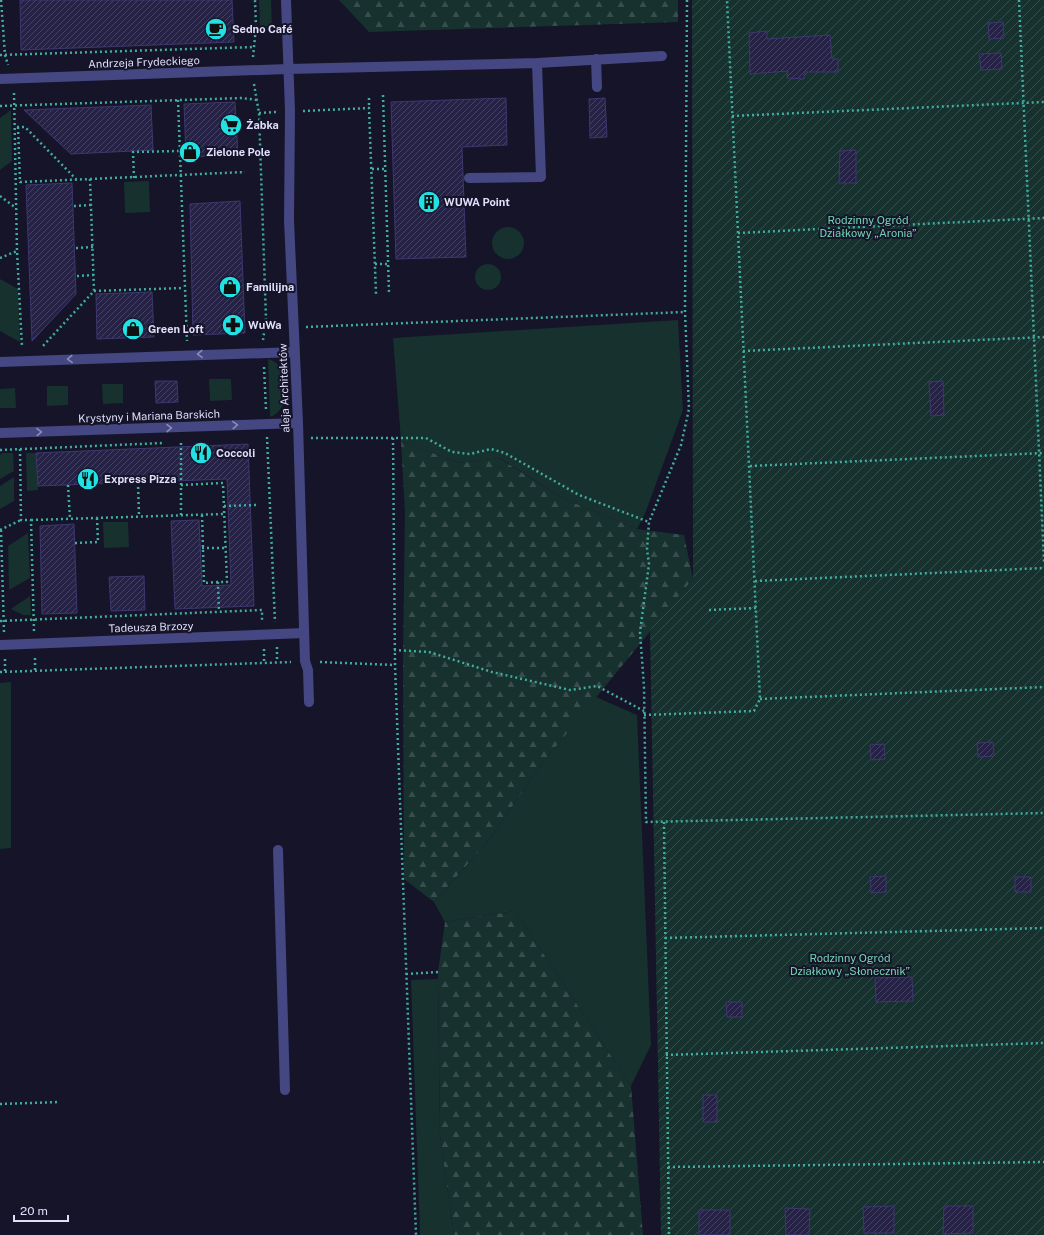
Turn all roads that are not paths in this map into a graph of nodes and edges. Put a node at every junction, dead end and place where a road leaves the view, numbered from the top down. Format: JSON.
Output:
{"nodes":[{"id":1,"x":286,"y":0,"type":"edge"},
{"id":2,"x":662,"y":56,"type":"dead end"},
{"id":3,"x":596,"y":59,"type":"junction"},
{"id":4,"x":537,"y":63,"type":"junction"},
{"id":5,"x":288,"y":69,"type":"junction"},
{"id":6,"x":0,"y":79,"type":"edge"},
{"id":7,"x":597,"y":87,"type":"dead end"},
{"id":8,"x":469,"y":178,"type":"dead end"},
{"id":9,"x":295,"y":352,"type":"junction"},
{"id":10,"x":0,"y":362,"type":"edge"},
{"id":11,"x":298,"y":423,"type":"junction"},
{"id":12,"x":0,"y":434,"type":"edge"},
{"id":13,"x":304,"y":633,"type":"junction"},
{"id":14,"x":2,"y":645,"type":"edge"},
{"id":15,"x":309,"y":702,"type":"dead end"},
{"id":16,"x":278,"y":850,"type":"dead end"},
{"id":17,"x":285,"y":1090,"type":"dead end"}],
"edges":[{"from":1,"to":5,"type":"street","name":"aleja Architektów"},
{"from":2,"to":3,"type":"street","name":"Andrzeja Frydeckiego"},
{"from":3,"to":4,"type":"street","name":"Andrzeja Frydeckiego"},
{"from":3,"to":7,"type":"street"},
{"from":4,"to":5,"type":"street","name":"Andrzeja Frydeckiego"},
{"from":4,"to":8,"type":"street"},
{"from":5,"to":6,"type":"street","name":"Andrzeja Frydeckiego"},
{"from":5,"to":9,"type":"street","name":"aleja Architektów"},
{"from":9,"to":10,"type":"street","one_way":true},
{"from":9,"to":11,"type":"street","name":"aleja Architektów"},
{"from":12,"to":11,"type":"street","name":"Krystyny i Mariana Barskich","one_way":true},
{"from":11,"to":13,"type":"street","name":"aleja Architektów"},
{"from":13,"to":14,"type":"street","name":"Tadeusza Brzozy"},
{"from":13,"to":15,"type":"street","name":"aleja Architektów"},
{"from":16,"to":17,"type":"street"}]}
